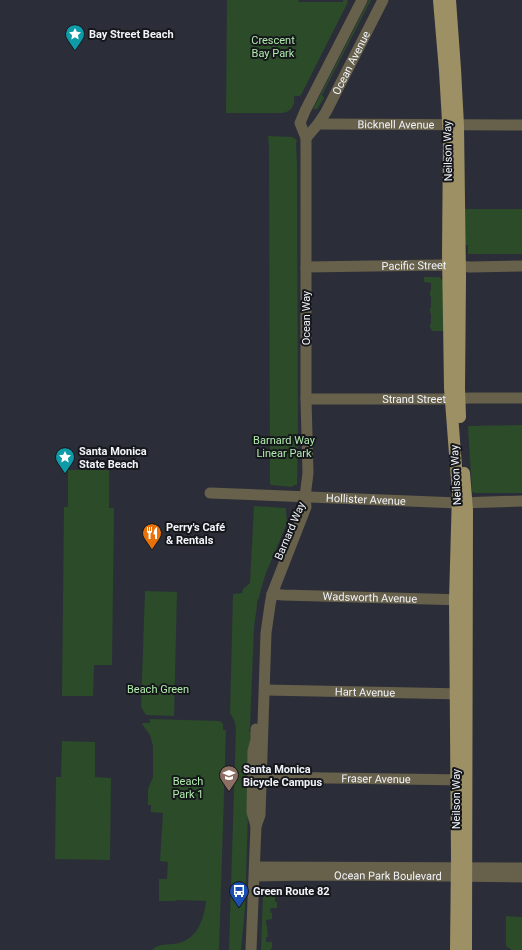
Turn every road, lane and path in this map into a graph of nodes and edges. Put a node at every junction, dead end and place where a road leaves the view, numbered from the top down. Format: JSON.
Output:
{"nodes":[{"id":1,"x":362,"y":0,"type":"edge"},
{"id":2,"x":383,"y":0,"type":"edge"},
{"id":3,"x":439,"y":0,"type":"edge"},
{"id":4,"x":450,"y":0,"type":"edge"},
{"id":5,"x":300,"y":124,"type":"joint"},
{"id":6,"x":318,"y":124,"type":"junction"},
{"id":7,"x":454,"y":125,"type":"junction"},
{"id":8,"x":522,"y":125,"type":"edge"},
{"id":9,"x":306,"y":138,"type":"junction"},
{"id":10,"x":454,"y":266,"type":"junction"},
{"id":11,"x":522,"y":266,"type":"edge"},
{"id":12,"x":306,"y":267,"type":"junction"},
{"id":13,"x":522,"y":398,"type":"edge"},
{"id":14,"x":306,"y":399,"type":"junction"},
{"id":15,"x":455,"y":399,"type":"junction"},
{"id":16,"x":210,"y":493,"type":"dead end"},
{"id":17,"x":305,"y":497,"type":"junction"},
{"id":18,"x":522,"y":502,"type":"edge"},
{"id":19,"x":462,"y":503,"type":"junction"},
{"id":20,"x":272,"y":594,"type":"junction"},
{"id":21,"x":461,"y":600,"type":"junction"},
{"id":22,"x":265,"y":690,"type":"junction"},
{"id":23,"x":461,"y":694,"type":"junction"},
{"id":24,"x":262,"y":777,"type":"junction"},
{"id":25,"x":461,"y":780,"type":"junction"},
{"id":26,"x":256,"y":826,"type":"junction"},
{"id":27,"x":522,"y":868,"type":"edge"},
{"id":28,"x":255,"y":872,"type":"junction"},
{"id":29,"x":461,"y":872,"type":"junction"},
{"id":30,"x":522,"y":877,"type":"edge"},
{"id":31,"x":251,"y":950,"type":"edge"},
{"id":32,"x":456,"y":950,"type":"edge"},
{"id":33,"x":466,"y":950,"type":"edge"}],
"edges":[{"from":1,"to":5,"type":"street","name":"Ocean Avenue"},
{"from":2,"to":6,"type":"street","name":"Ocean Avenue"},
{"from":3,"to":7,"type":"main road","name":"Neilson Way"},
{"from":4,"to":7,"type":"main road","name":"Neilson Way"},
{"from":5,"to":9,"type":"street","name":"Ocean Way"},
{"from":6,"to":7,"type":"street","name":"Bicknell Avenue"},
{"from":6,"to":9,"type":"street"},
{"from":7,"to":8,"type":"street","name":"Bicknell Avenue"},
{"from":7,"to":10,"type":"main road","name":"Neilson Way"},
{"from":9,"to":12,"type":"street","name":"Ocean Way"},
{"from":10,"to":11,"type":"street","name":"Pacific Street"},
{"from":10,"to":12,"type":"street","name":"Pacific Street"},
{"from":10,"to":15,"type":"main road","name":"Neilson Way"},
{"from":12,"to":14,"type":"street","name":"Ocean Way"},
{"from":13,"to":15,"type":"street","name":"Strand Street"},
{"from":14,"to":15,"type":"street","name":"Strand Street"},
{"from":14,"to":17,"type":"street","name":"Ocean Way"},
{"from":15,"to":19,"type":"main road","name":"Neilson Way"},
{"from":16,"to":17,"type":"street","name":"Hollister Avenue"},
{"from":17,"to":19,"type":"street","name":"Hollister Avenue"},
{"from":17,"to":20,"type":"street","name":"Barnard Way"},
{"from":17,"to":26,"type":"street","name":"Barnard Way"},
{"from":18,"to":19,"type":"street","name":"Hollister Avenue"},
{"from":19,"to":21,"type":"main road","name":"Neilson Way"},
{"from":20,"to":21,"type":"street","name":"Wadsworth Avenue"},
{"from":20,"to":22,"type":"street","name":"Barnard Way"},
{"from":21,"to":23,"type":"main road","name":"Neilson Way"},
{"from":22,"to":23,"type":"street","name":"Hart Avenue"},
{"from":22,"to":24,"type":"street","name":"Barnard Way"},
{"from":23,"to":25,"type":"main road","name":"Neilson Way"},
{"from":24,"to":25,"type":"street","name":"Fraser Avenue"},
{"from":24,"to":26,"type":"street","name":"Barnard Way"},
{"from":25,"to":29,"type":"main road","name":"Neilson Way"},
{"from":26,"to":28,"type":"street","name":"Barnard Way"},
{"from":27,"to":29,"type":"street","name":"Ocean Park Boulevard"},
{"from":28,"to":29,"type":"street","name":"Ocean Park Boulevard"},
{"from":28,"to":31,"type":"street","name":"Barnard Way"},
{"from":29,"to":30,"type":"street","name":"Ocean Park Boulevard"},
{"from":29,"to":32,"type":"main road","name":"Neilson Way"},
{"from":29,"to":33,"type":"main road","name":"Neilson Way"}]}
